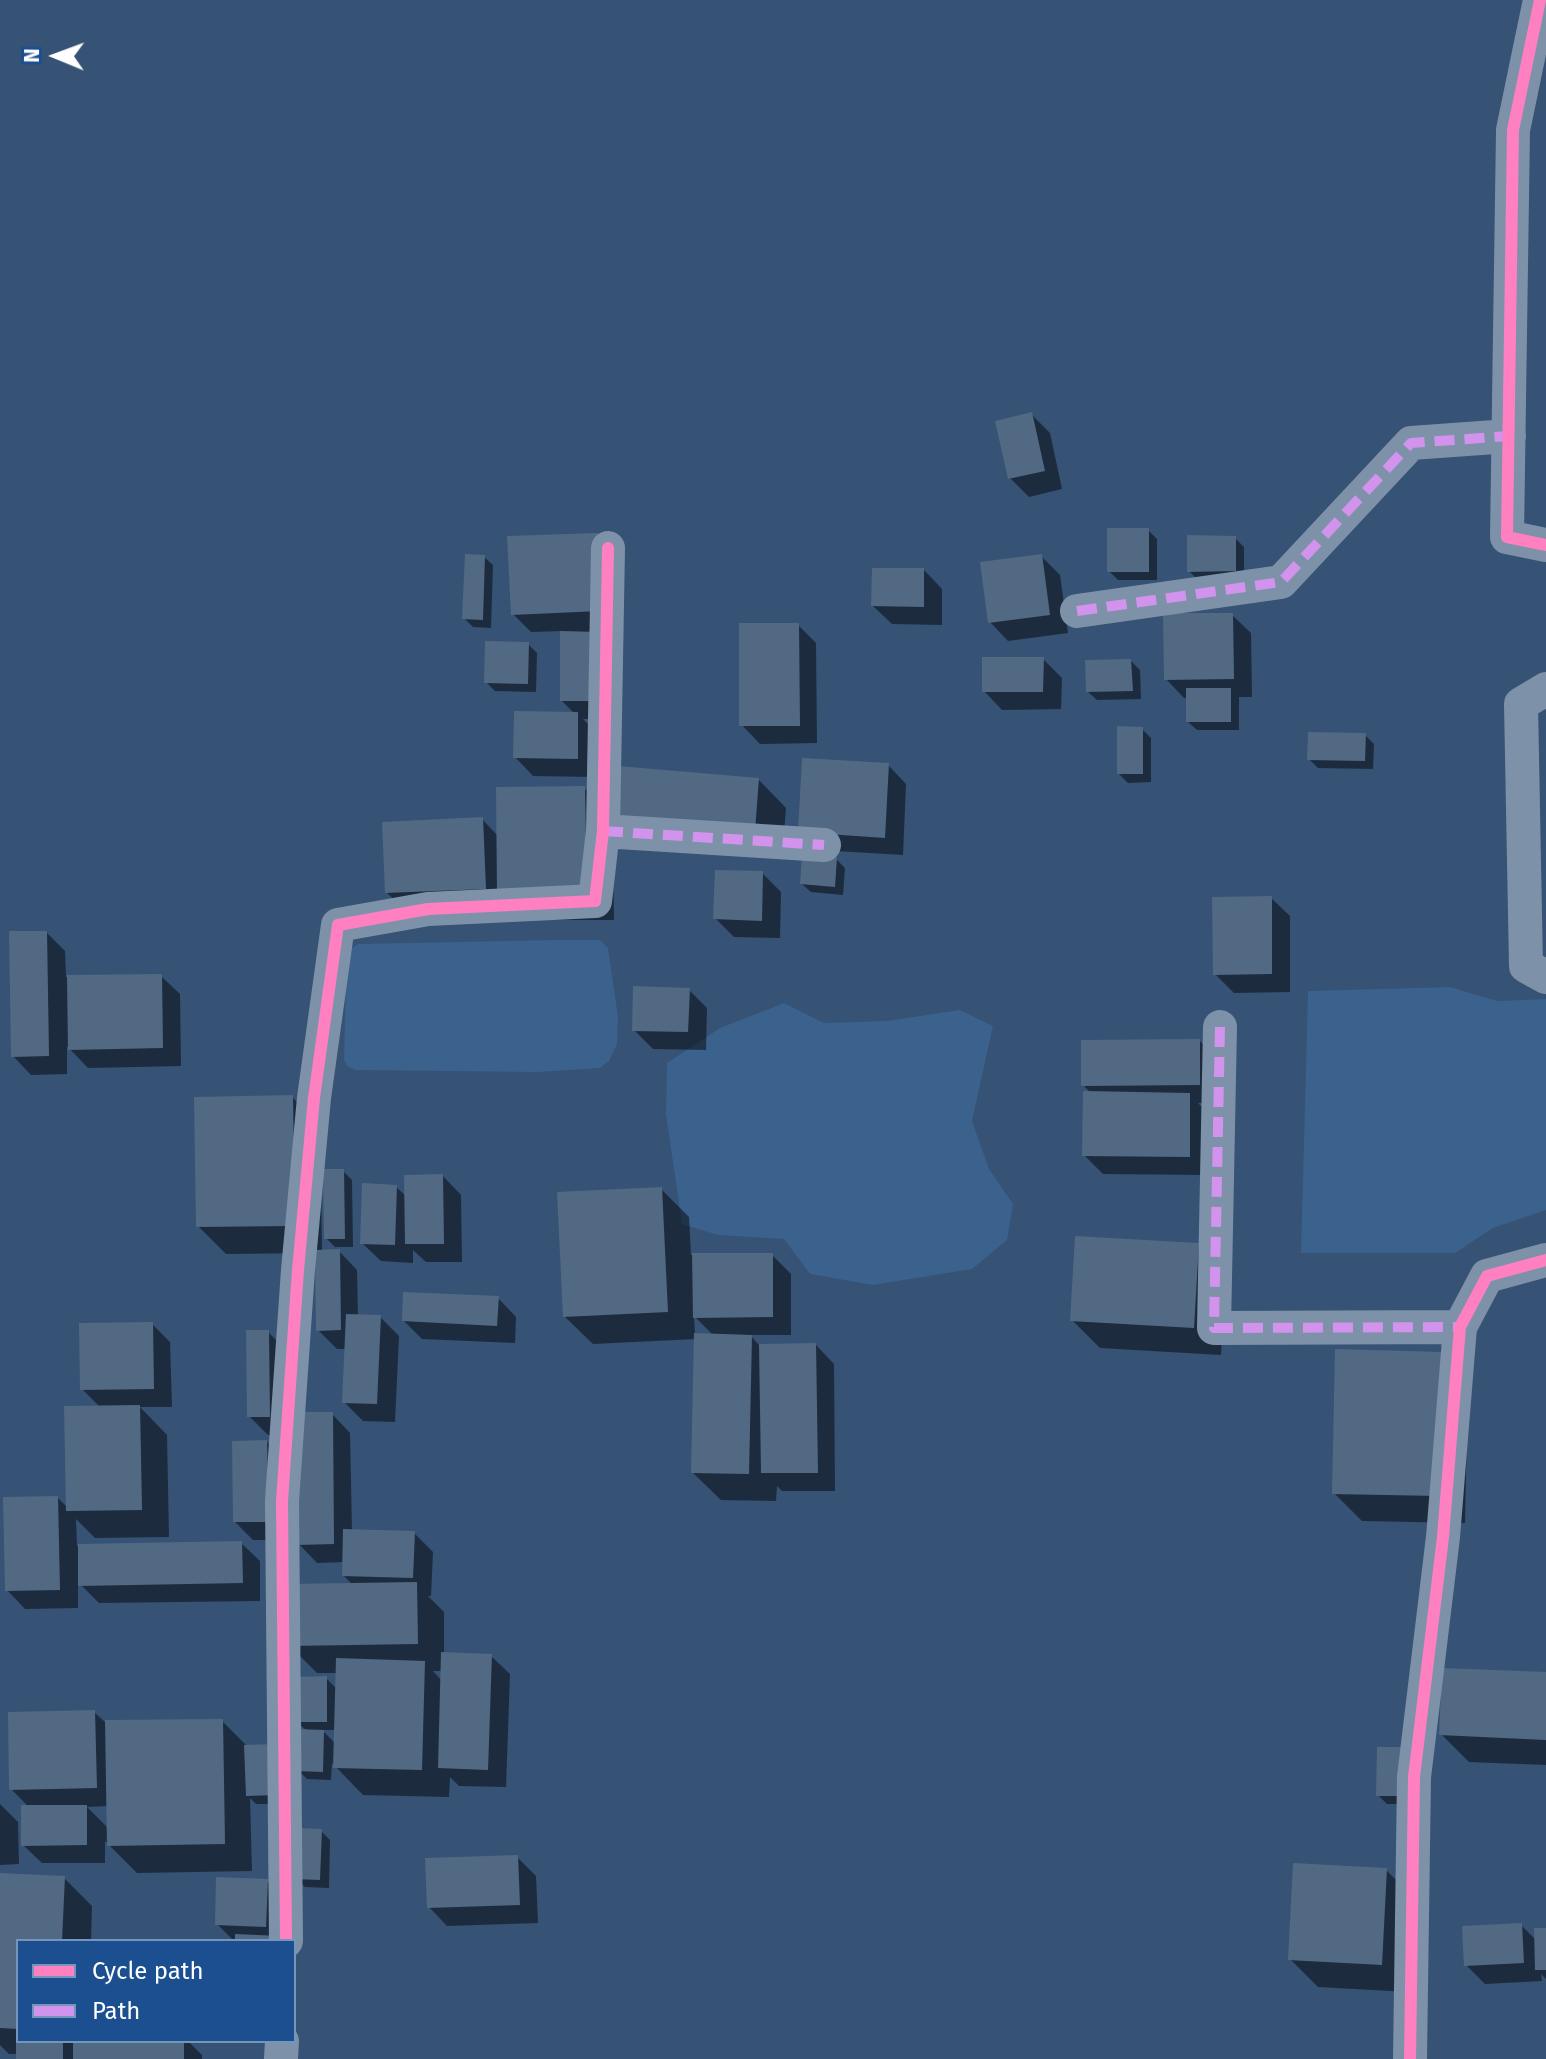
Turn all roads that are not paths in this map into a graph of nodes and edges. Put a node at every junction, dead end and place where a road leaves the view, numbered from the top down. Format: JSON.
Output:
{"nodes":[{"id":1,"x":1540,"y":0,"type":"edge"},
{"id":2,"x":1509,"y":436,"type":"junction"},
{"id":3,"x":1546,"y":545,"type":"edge"},
{"id":4,"x":608,"y":548,"type":"dead end"},
{"id":5,"x":1077,"y":611,"type":"dead end"},
{"id":6,"x":1546,"y":689,"type":"edge"},
{"id":7,"x":603,"y":831,"type":"junction"},
{"id":8,"x":824,"y":845,"type":"dead end"},
{"id":9,"x":1546,"y":977,"type":"edge"},
{"id":10,"x":1220,"y":1027,"type":"dead end"},
{"id":11,"x":1546,"y":1260,"type":"edge"},
{"id":12,"x":1460,"y":1327,"type":"junction"},
{"id":13,"x":286,"y":1939,"type":"edge"},
{"id":14,"x":1410,"y":2059,"type":"edge"}],
"edges":[{"from":1,"to":2,"type":"street"},
{"from":2,"to":3,"type":"street"},
{"from":2,"to":5,"type":"street"},
{"from":4,"to":7,"type":"street"},
{"from":6,"to":9,"type":"street"},
{"from":7,"to":8,"type":"street"},
{"from":7,"to":13,"type":"street"},
{"from":10,"to":12,"type":"street"},
{"from":11,"to":12,"type":"street"},
{"from":12,"to":14,"type":"street"}]}
